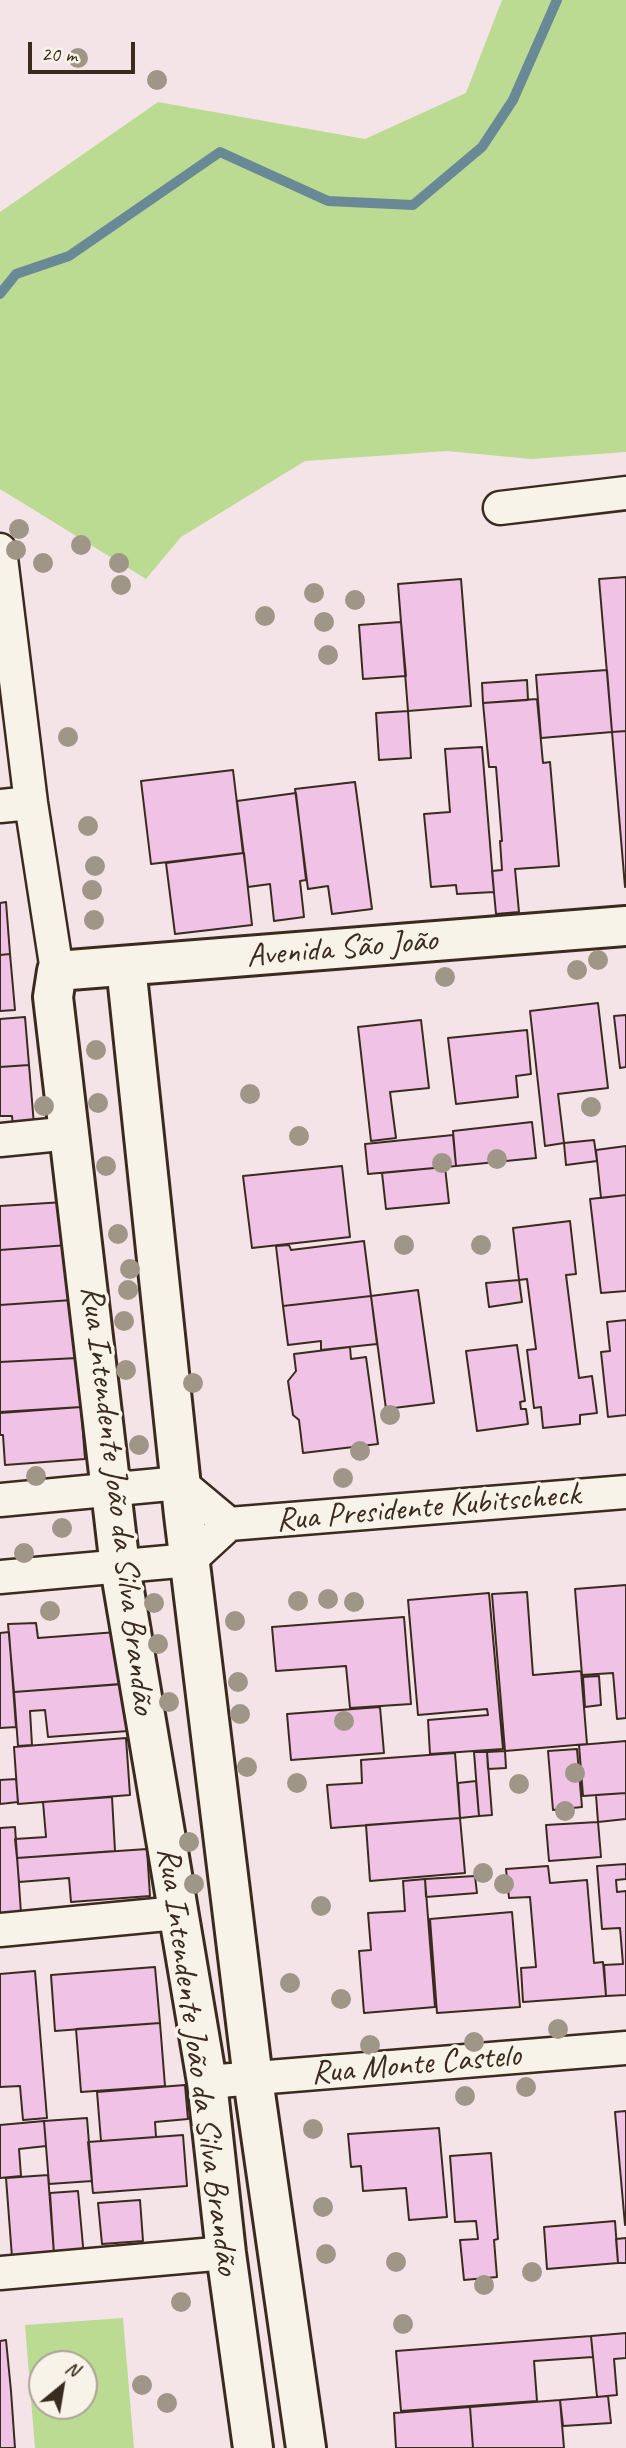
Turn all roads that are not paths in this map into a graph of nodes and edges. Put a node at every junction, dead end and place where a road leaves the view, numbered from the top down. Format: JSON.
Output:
{"nodes":[{"id":1,"x":626,"y":493,"type":"edge"},
{"id":2,"x":500,"y":508,"type":"dead end"},
{"id":3,"x":0,"y":550,"type":"edge"},
{"id":4,"x":31,"y":803,"type":"junction"},
{"id":5,"x":0,"y":806,"type":"edge"},
{"id":6,"x":626,"y":926,"type":"edge"},
{"id":7,"x":127,"y":966,"type":"junction"},
{"id":8,"x":57,"y":971,"type":"junction"},
{"id":9,"x":71,"y":1133,"type":"junction"},
{"id":10,"x":0,"y":1140,"type":"edge"},
{"id":11,"x":180,"y":1483,"type":"junction"},
{"id":12,"x":111,"y":1490,"type":"junction"},
{"id":13,"x":626,"y":1492,"type":"edge"},
{"id":14,"x":0,"y":1500,"type":"edge"},
{"id":15,"x":229,"y":1524,"type":"junction"},
{"id":16,"x":190,"y":1560,"type":"junction"},
{"id":17,"x":120,"y":1567,"type":"junction"},
{"id":18,"x":0,"y":1577,"type":"edge"},
{"id":19,"x":177,"y":1913,"type":"junction"},
{"id":20,"x":0,"y":1930,"type":"edge"},
{"id":21,"x":626,"y":2048,"type":"edge"},
{"id":22,"x":253,"y":2078,"type":"junction"},
{"id":23,"x":207,"y":2082,"type":"junction"},
{"id":24,"x":226,"y":2253,"type":"junction"},
{"id":25,"x":0,"y":2273,"type":"edge"},
{"id":26,"x":253,"y":2448,"type":"edge"},
{"id":27,"x":306,"y":2448,"type":"edge"}],
"edges":[{"from":1,"to":2,"type":"street"},
{"from":3,"to":4,"type":"street","name":"Rua Intendente João da Silva Brandão"},
{"from":4,"to":5,"type":"street"},
{"from":4,"to":8,"type":"street","name":"Rua Intendente João da Silva Brandão"},
{"from":6,"to":7,"type":"street","name":"Avenida São João"},
{"from":7,"to":8,"type":"street","name":"Avenida São João"},
{"from":7,"to":11,"type":"street","name":"Rua Intendente João da Silva Brandão"},
{"from":8,"to":9,"type":"street","name":"Rua Intendente João da Silva Brandão"},
{"from":9,"to":10,"type":"street"},
{"from":9,"to":12,"type":"street","name":"Rua Intendente João da Silva Brandão"},
{"from":11,"to":12,"type":"street"},
{"from":11,"to":15,"type":"street","name":"Rua Presidente Kubitscheck"},
{"from":11,"to":16,"type":"street","name":"Rua Intendente João da Silva Brandão"},
{"from":12,"to":14,"type":"street"},
{"from":12,"to":17,"type":"street","name":"Rua Intendente João da Silva Brandão"},
{"from":13,"to":15,"type":"street","name":"Rua Presidente Kubitscheck"},
{"from":15,"to":16,"type":"street","name":"Rua Presidente Kubitscheck"},
{"from":16,"to":17,"type":"street"},
{"from":16,"to":22,"type":"street","name":"Rua Intendente João da Silva Brandão"},
{"from":17,"to":18,"type":"street"},
{"from":17,"to":19,"type":"street","name":"Rua Intendente João da Silva Brandão"},
{"from":19,"to":20,"type":"street"},
{"from":19,"to":23,"type":"street","name":"Rua Intendente João da Silva Brandão"},
{"from":21,"to":22,"type":"street","name":"Rua Monte Castelo"},
{"from":22,"to":23,"type":"street","name":"Rua Monte Castelo"},
{"from":22,"to":27,"type":"street","name":"Rua Intendente João da Silva Brandão"},
{"from":23,"to":24,"type":"street","name":"Rua Intendente João da Silva Brandão"},
{"from":24,"to":25,"type":"street"},
{"from":24,"to":26,"type":"street","name":"Rua Intendente João da Silva Brandão"}]}
